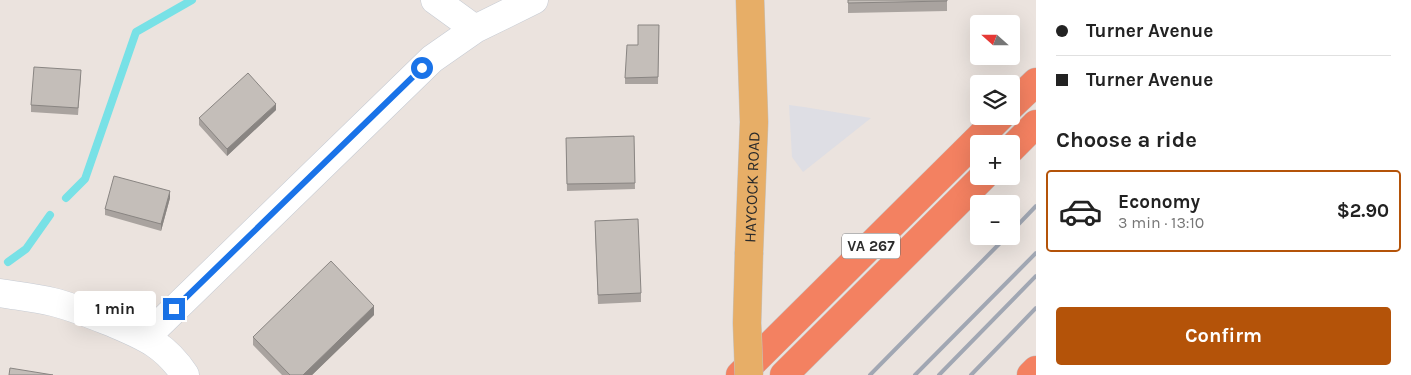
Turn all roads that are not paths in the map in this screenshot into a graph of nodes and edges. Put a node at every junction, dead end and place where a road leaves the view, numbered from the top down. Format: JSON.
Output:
{"nodes":[{"id":1,"x":435,"y":0,"type":"edge"},
{"id":2,"x":534,"y":0,"type":"edge"},
{"id":3,"x":750,"y":0,"type":"edge"},
{"id":4,"x":475,"y":29,"type":"junction"},
{"id":5,"x":1036,"y":82,"type":"edge"},
{"id":6,"x":1020,"y":97,"type":"edge"},
{"id":7,"x":1036,"y":124,"type":"edge"},
{"id":8,"x":992,"y":125,"type":"edge"},
{"id":9,"x":1020,"y":140,"type":"edge"},
{"id":10,"x":975,"y":185,"type":"edge"},
{"id":11,"x":0,"y":293,"type":"edge"},
{"id":12,"x":146,"y":337,"type":"junction"},
{"id":13,"x":1036,"y":370,"type":"edge"},
{"id":14,"x":185,"y":375,"type":"edge"},
{"id":15,"x":740,"y":375,"type":"edge"},
{"id":16,"x":749,"y":375,"type":"edge"},
{"id":17,"x":784,"y":375,"type":"edge"},
{"id":18,"x":1031,"y":375,"type":"edge"}],
"edges":[{"from":1,"to":4,"type":"street"},
{"from":2,"to":4,"type":"street"},
{"from":3,"to":16,"type":"main road","name":"HAYCOCK ROAD","bridge":true},
{"from":4,"to":12,"type":"street"},
{"from":5,"to":6,"type":"highway"},
{"from":7,"to":9,"type":"highway"},
{"from":8,"to":15,"type":"highway","number":"VA 267"},
{"from":10,"to":17,"type":"highway"},
{"from":11,"to":12,"type":"street"},
{"from":12,"to":14,"type":"street"},
{"from":13,"to":18,"type":"highway"}]}
